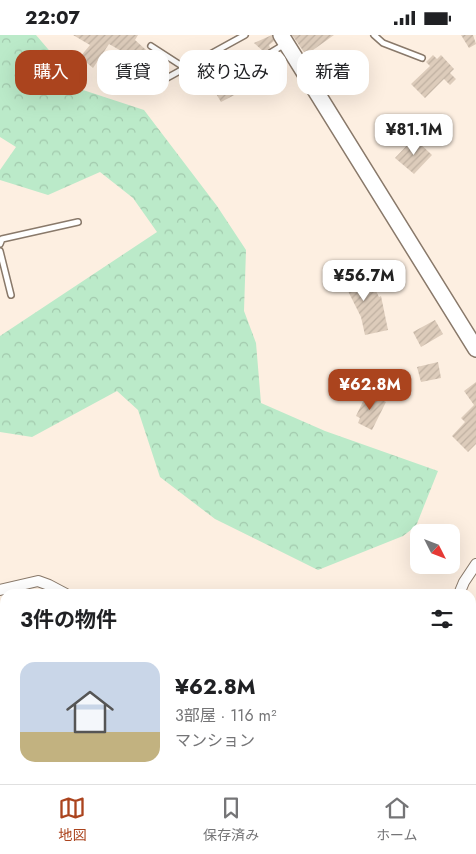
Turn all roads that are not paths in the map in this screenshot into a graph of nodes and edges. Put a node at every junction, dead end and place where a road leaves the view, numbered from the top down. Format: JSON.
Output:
{"nodes":[{"id":1,"x":245,"y":35,"type":"edge"},
{"id":2,"x":374,"y":35,"type":"edge"},
{"id":3,"x":283,"y":39,"type":"edge"},
{"id":4,"x":150,"y":46,"type":"dead end"},
{"id":5,"x":218,"y":50,"type":"edge"},
{"id":6,"x":268,"y":50,"type":"edge"},
{"id":7,"x":422,"y":58,"type":"dead end"},
{"id":8,"x":179,"y":64,"type":"edge"},
{"id":9,"x":78,"y":222,"type":"dead end"},
{"id":10,"x":1,"y":240,"type":"edge"},
{"id":11,"x":0,"y":251,"type":"edge"},
{"id":12,"x":11,"y":295,"type":"dead end"},
{"id":13,"x":475,"y":347,"type":"edge"},
{"id":14,"x":476,"y":564,"type":"edge"},
{"id":15,"x":4,"y":589,"type":"edge"},
{"id":16,"x":57,"y":589,"type":"edge"},
{"id":17,"x":461,"y":589,"type":"edge"}],
"edges":[{"from":1,"to":5,"type":"lane"},
{"from":2,"to":7,"type":"lane"},
{"from":3,"to":6,"type":"lane"},
{"from":3,"to":13,"type":"main road"},
{"from":4,"to":8,"type":"lane"},
{"from":9,"to":10,"type":"lane"},
{"from":11,"to":12,"type":"lane"},
{"from":14,"to":17,"type":"street"},
{"from":15,"to":16,"type":"street"}]}
